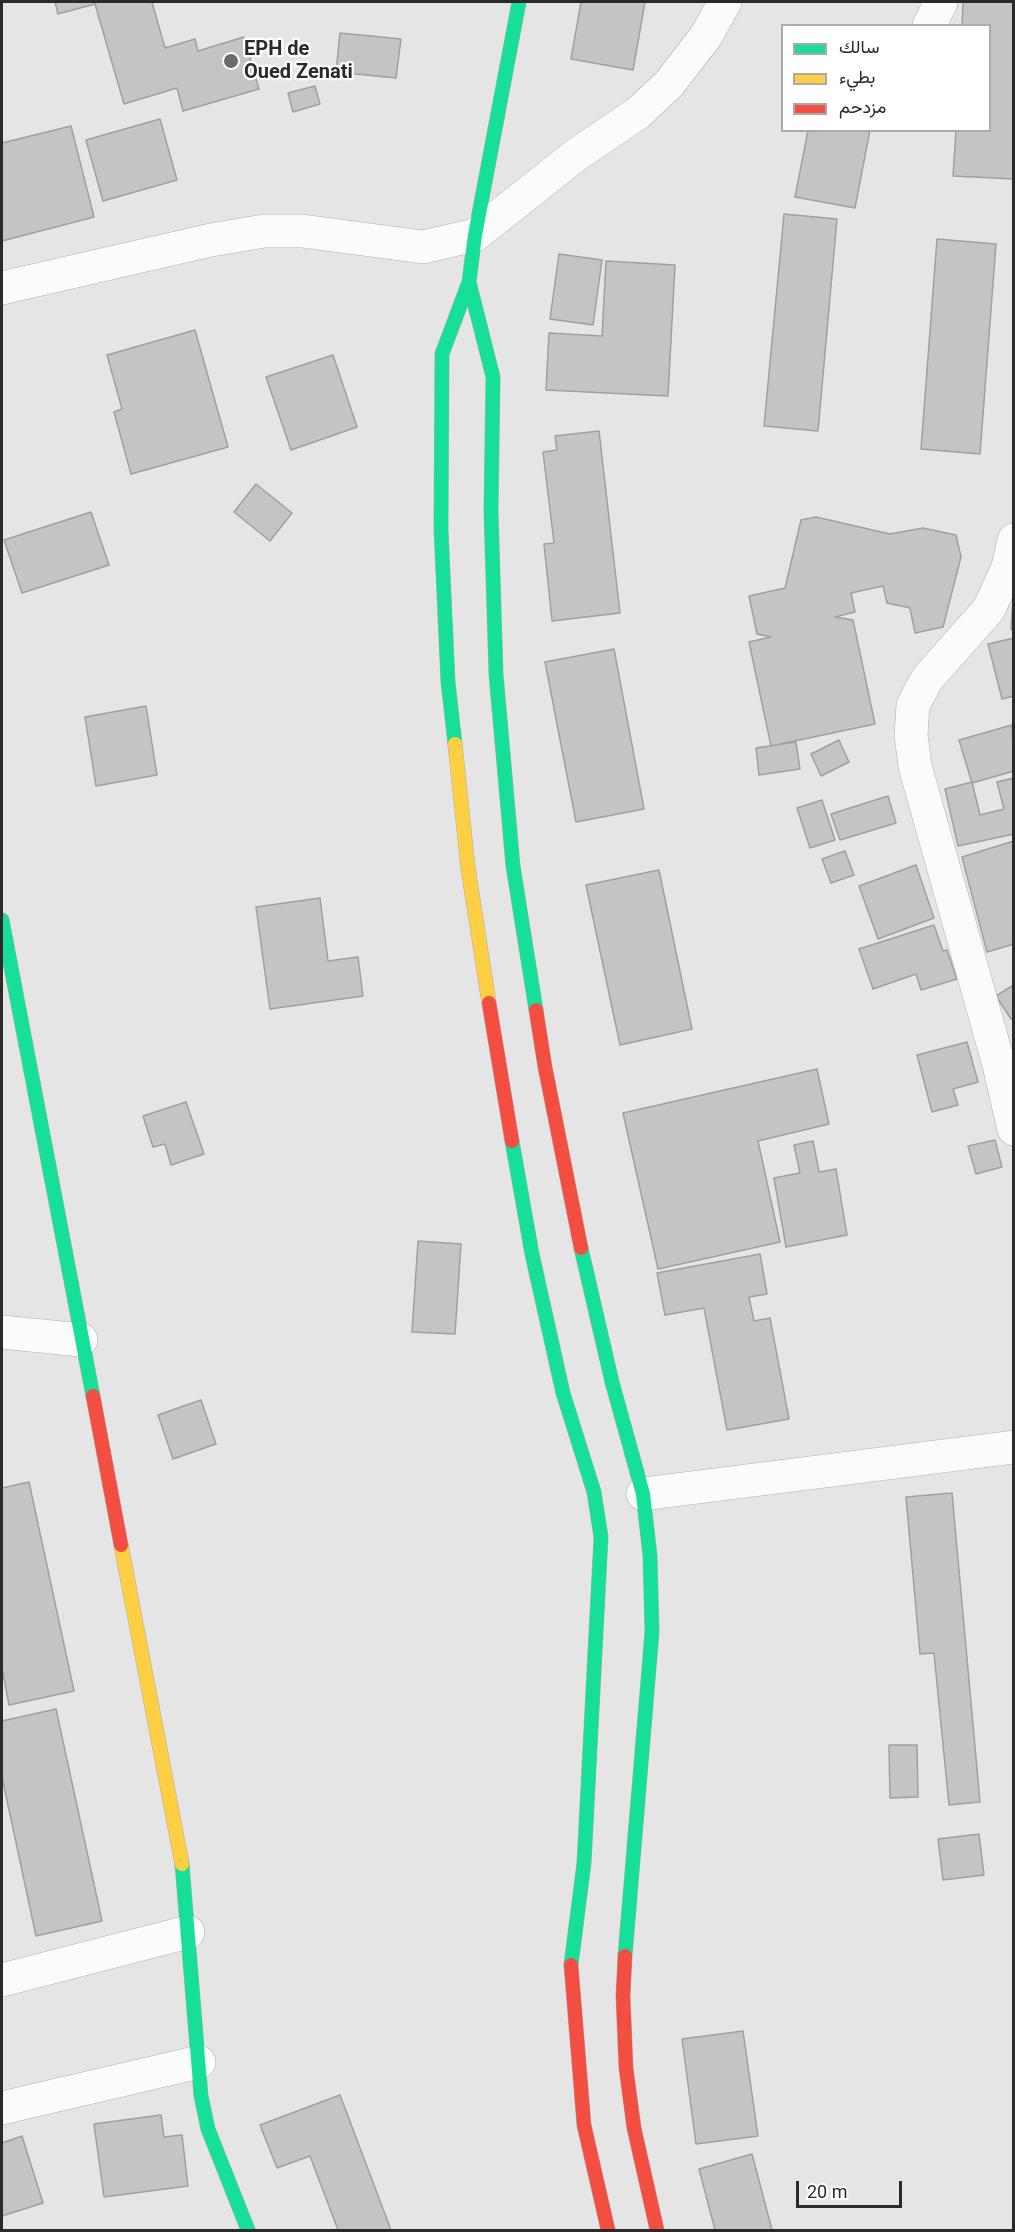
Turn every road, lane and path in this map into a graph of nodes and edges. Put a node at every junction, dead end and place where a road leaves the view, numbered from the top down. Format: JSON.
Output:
{"nodes":[{"id":1,"x":519,"y":2,"type":"edge"},
{"id":2,"x":725,"y":2,"type":"edge"},
{"id":3,"x":941,"y":2,"type":"edge"},
{"id":4,"x":930,"y":24,"type":"edge"},
{"id":5,"x":476,"y":235,"type":"junction"},
{"id":6,"x":469,"y":282,"type":"junction"},
{"id":7,"x":2,"y":288,"type":"edge"},
{"id":8,"x":1014,"y":540,"type":"edge"},
{"id":9,"x":2,"y":920,"type":"edge"},
{"id":10,"x":1014,"y":1129,"type":"edge"},
{"id":11,"x":2,"y":1332,"type":"edge"},
{"id":12,"x":81,"y":1340,"type":"junction"},
{"id":13,"x":1014,"y":1447,"type":"edge"},
{"id":14,"x":643,"y":1494,"type":"junction"},
{"id":15,"x":188,"y":1932,"type":"junction"},
{"id":16,"x":2,"y":1980,"type":"edge"},
{"id":17,"x":199,"y":2062,"type":"junction"},
{"id":18,"x":2,"y":2108,"type":"edge"},
{"id":19,"x":248,"y":2230,"type":"edge"},
{"id":20,"x":608,"y":2230,"type":"edge"},
{"id":21,"x":657,"y":2230,"type":"edge"}],
"edges":[{"from":1,"to":5,"type":"street"},
{"from":2,"to":5,"type":"street"},
{"from":3,"to":4,"type":"street"},
{"from":5,"to":6,"type":"street"},
{"from":5,"to":7,"type":"street"},
{"from":6,"to":14,"type":"street"},
{"from":6,"to":20,"type":"street"},
{"from":8,"to":10,"type":"street"},
{"from":9,"to":12,"type":"street"},
{"from":11,"to":12,"type":"street"},
{"from":12,"to":15,"type":"street"},
{"from":13,"to":14,"type":"street"},
{"from":14,"to":21,"type":"street"},
{"from":15,"to":16,"type":"street"},
{"from":15,"to":17,"type":"street"},
{"from":17,"to":18,"type":"street"},
{"from":17,"to":19,"type":"street"}]}
